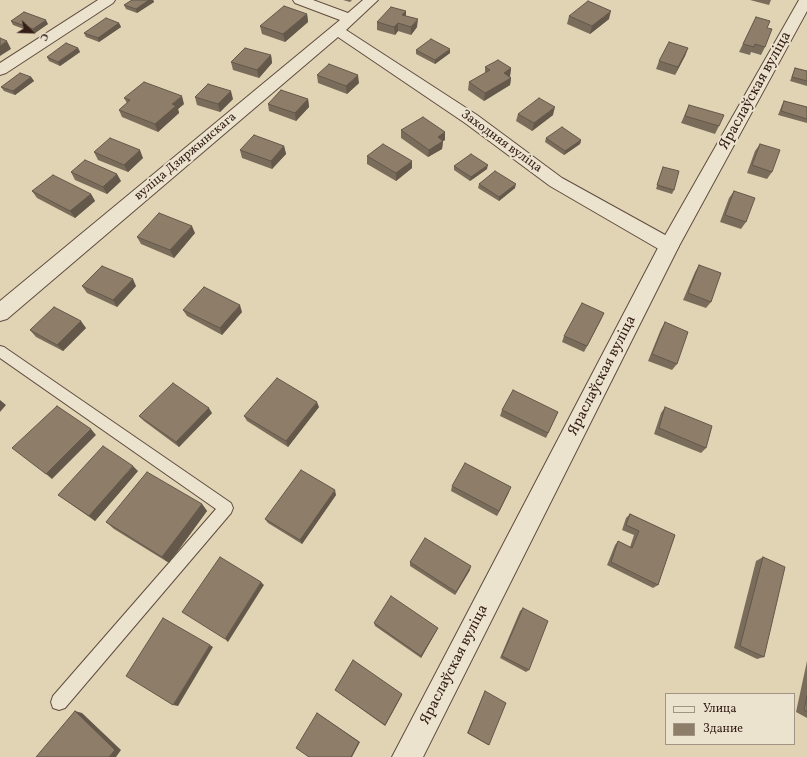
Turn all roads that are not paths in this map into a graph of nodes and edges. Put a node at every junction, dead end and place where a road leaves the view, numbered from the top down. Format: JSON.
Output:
{"nodes":[{"id":1,"x":108,"y":0,"type":"edge"},
{"id":2,"x":300,"y":0,"type":"edge"},
{"id":3,"x":371,"y":0,"type":"edge"},
{"id":4,"x":806,"y":0,"type":"edge"},
{"id":5,"x":343,"y":24,"type":"junction"},
{"id":6,"x":0,"y":70,"type":"edge"},
{"id":7,"x":669,"y":246,"type":"junction"},
{"id":8,"x":0,"y":313,"type":"edge"},
{"id":9,"x":0,"y":351,"type":"edge"},
{"id":10,"x":59,"y":702,"type":"dead end"},
{"id":11,"x":408,"y":757,"type":"edge"}],
"edges":[{"from":1,"to":6,"type":"street"},
{"from":2,"to":5,"type":"street","name":"Заходняя вуліца"},
{"from":3,"to":5,"type":"street","name":"вуліца Дзяржынскага"},
{"from":4,"to":7,"type":"street","name":"Яраслаўская вуліца"},
{"from":5,"to":7,"type":"street","name":"Заходняя вуліца"},
{"from":5,"to":8,"type":"street","name":"вуліца Дзяржынскага"},
{"from":7,"to":11,"type":"street","name":"Яраслаўская вуліца"},
{"from":9,"to":10,"type":"lane"}]}
